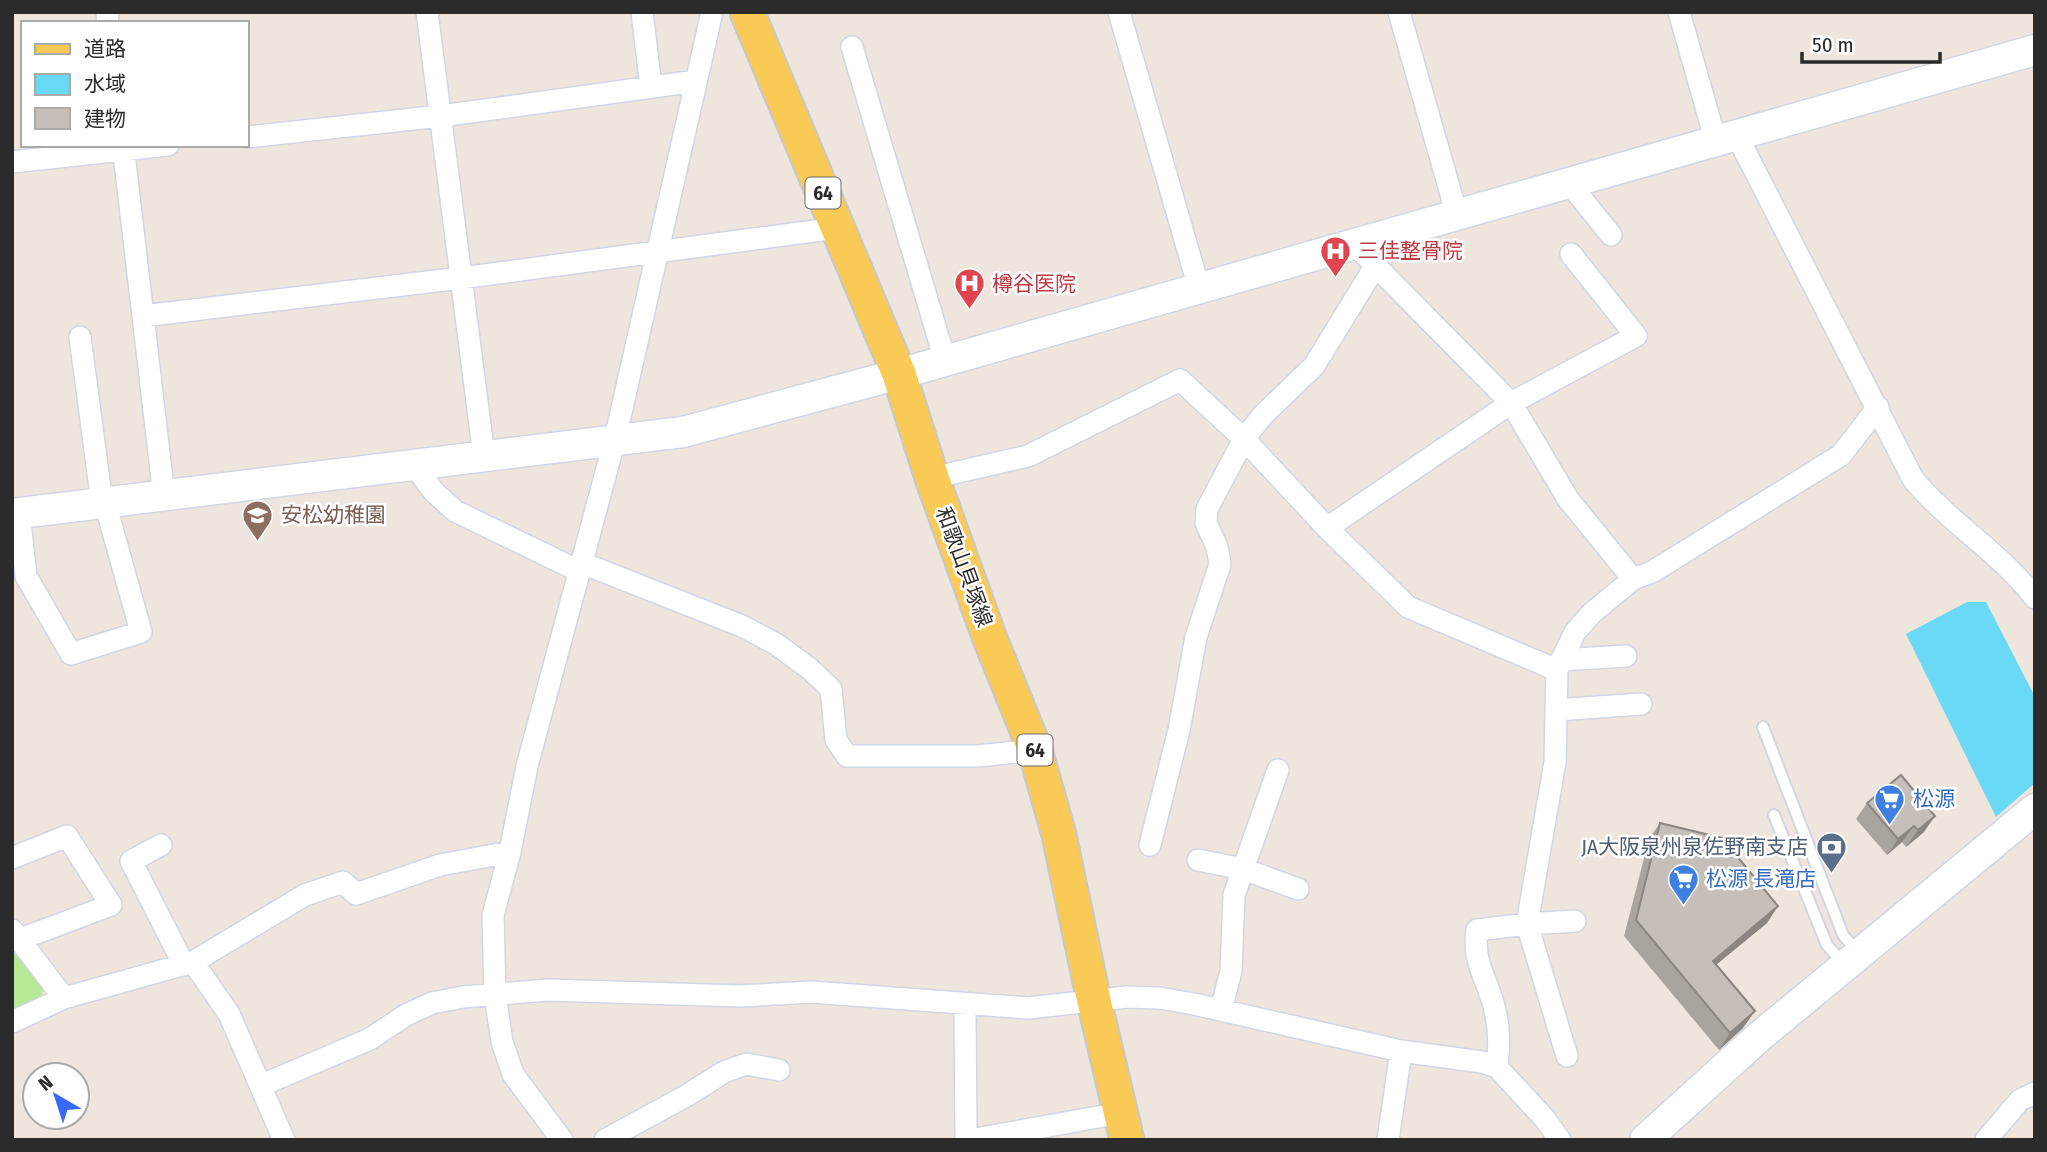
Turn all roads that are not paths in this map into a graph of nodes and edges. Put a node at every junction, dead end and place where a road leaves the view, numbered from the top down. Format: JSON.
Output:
{"nodes":[{"id":1,"x":427,"y":12,"type":"edge"},
{"id":2,"x":642,"y":12,"type":"edge"},
{"id":3,"x":712,"y":12,"type":"edge"},
{"id":4,"x":747,"y":12,"type":"edge"},
{"id":5,"x":1119,"y":12,"type":"edge"},
{"id":6,"x":1399,"y":12,"type":"edge"},
{"id":7,"x":1679,"y":12,"type":"edge"},
{"id":8,"x":852,"y":47,"type":"dead end"},
{"id":9,"x":2035,"y":50,"type":"edge"},
{"id":10,"x":696,"y":81,"type":"junction"},
{"id":11,"x":651,"y":87,"type":"junction"},
{"id":12,"x":441,"y":116,"type":"junction"},
{"id":13,"x":248,"y":137,"type":"edge"},
{"id":14,"x":1727,"y":139,"type":"junction"},
{"id":15,"x":123,"y":148,"type":"edge"},
{"id":16,"x":12,"y":162,"type":"edge"},
{"id":17,"x":1575,"y":182,"type":"junction"},
{"id":18,"x":1457,"y":215,"type":"junction"},
{"id":19,"x":837,"y":228,"type":"junction"},
{"id":20,"x":1611,"y":235,"type":"dead end"},
{"id":21,"x":1353,"y":245,"type":"junction"},
{"id":22,"x":657,"y":252,"type":"junction"},
{"id":23,"x":1571,"y":254,"type":"dead end"},
{"id":24,"x":1376,"y":265,"type":"junction"},
{"id":25,"x":461,"y":278,"type":"junction"},
{"id":26,"x":1199,"y":288,"type":"junction"},
{"id":27,"x":143,"y":316,"type":"junction"},
{"id":28,"x":80,"y":337,"type":"dead end"},
{"id":29,"x":945,"y":360,"type":"junction"},
{"id":30,"x":900,"y":374,"type":"junction"},
{"id":31,"x":1511,"y":403,"type":"junction"},
{"id":32,"x":1878,"y":407,"type":"junction"},
{"id":33,"x":615,"y":439,"type":"junction"},
{"id":34,"x":1244,"y":439,"type":"junction"},
{"id":35,"x":484,"y":456,"type":"junction"},
{"id":36,"x":414,"y":466,"type":"junction"},
{"id":37,"x":932,"y":478,"type":"junction"},
{"id":38,"x":164,"y":496,"type":"junction"},
{"id":39,"x":103,"y":503,"type":"junction"},
{"id":40,"x":16,"y":513,"type":"edge"},
{"id":41,"x":1327,"y":528,"type":"junction"},
{"id":42,"x":580,"y":567,"type":"junction"},
{"id":43,"x":1633,"y":579,"type":"junction"},
{"id":44,"x":2035,"y":598,"type":"edge"},
{"id":45,"x":1626,"y":656,"type":"dead end"},
{"id":46,"x":1559,"y":665,"type":"junction"},
{"id":47,"x":1641,"y":704,"type":"dead end"},
{"id":48,"x":1556,"y":710,"type":"junction"},
{"id":49,"x":1763,"y":727,"type":"dead end"},
{"id":50,"x":1035,"y":750,"type":"junction"},
{"id":51,"x":1278,"y":769,"type":"dead end"},
{"id":52,"x":2035,"y":809,"type":"edge"},
{"id":53,"x":1774,"y":815,"type":"dead end"},
{"id":54,"x":161,"y":845,"type":"dead end"},
{"id":55,"x":1150,"y":845,"type":"dead end"},
{"id":56,"x":510,"y":852,"type":"junction"},
{"id":57,"x":12,"y":858,"type":"edge"},
{"id":58,"x":1198,"y":860,"type":"dead end"},
{"id":59,"x":1243,"y":869,"type":"junction"},
{"id":60,"x":1298,"y":889,"type":"dead end"},
{"id":61,"x":1575,"y":921,"type":"dead end"},
{"id":62,"x":1527,"y":923,"type":"junction"},
{"id":63,"x":15,"y":935,"type":"edge"},
{"id":64,"x":1853,"y":960,"type":"junction"},
{"id":65,"x":189,"y":963,"type":"junction"},
{"id":66,"x":495,"y":995,"type":"junction"},
{"id":67,"x":64,"y":998,"type":"junction"},
{"id":68,"x":1094,"y":1001,"type":"junction"},
{"id":69,"x":965,"y":1005,"type":"junction"},
{"id":70,"x":1221,"y":1010,"type":"junction"},
{"id":71,"x":12,"y":1021,"type":"edge"},
{"id":72,"x":1401,"y":1051,"type":"junction"},
{"id":73,"x":1567,"y":1056,"type":"dead end"},
{"id":74,"x":1497,"y":1067,"type":"junction"},
{"id":75,"x":779,"y":1070,"type":"dead end"},
{"id":76,"x":262,"y":1085,"type":"junction"},
{"id":77,"x":2035,"y":1093,"type":"edge"},
{"id":78,"x":1123,"y":1126,"type":"edge"},
{"id":79,"x":554,"y":1137,"type":"edge"},
{"id":80,"x":284,"y":1140,"type":"edge"},
{"id":81,"x":605,"y":1140,"type":"edge"},
{"id":82,"x":968,"y":1140,"type":"edge"},
{"id":83,"x":1388,"y":1140,"type":"edge"},
{"id":84,"x":1560,"y":1140,"type":"edge"},
{"id":85,"x":1645,"y":1140,"type":"edge"},
{"id":86,"x":1986,"y":1140,"type":"edge"}],
"edges":[{"from":1,"to":12,"type":"street"},
{"from":2,"to":11,"type":"street"},
{"from":3,"to":10,"type":"street"},
{"from":4,"to":19,"type":"main road","name":"和歌山貝塚線","number":"64"},
{"from":5,"to":26,"type":"street"},
{"from":6,"to":18,"type":"street"},
{"from":7,"to":14,"type":"street"},
{"from":8,"to":29,"type":"street"},
{"from":9,"to":14,"type":"street"},
{"from":10,"to":11,"type":"street"},
{"from":10,"to":22,"type":"street"},
{"from":11,"to":12,"type":"street"},
{"from":12,"to":13,"type":"street"},
{"from":12,"to":25,"type":"street"},
{"from":14,"to":17,"type":"street"},
{"from":14,"to":32,"type":"street"},
{"from":15,"to":16,"type":"street"},
{"from":15,"to":27,"type":"street"},
{"from":17,"to":18,"type":"street"},
{"from":17,"to":20,"type":"street"},
{"from":18,"to":21,"type":"street"},
{"from":19,"to":22,"type":"street"},
{"from":19,"to":30,"type":"main road","name":"和歌山貝塚線","number":"64"},
{"from":21,"to":24,"type":"street"},
{"from":21,"to":26,"type":"street"},
{"from":22,"to":25,"type":"street"},
{"from":22,"to":33,"type":"street"},
{"from":23,"to":31,"type":"street"},
{"from":24,"to":31,"type":"street"},
{"from":24,"to":34,"type":"street"},
{"from":25,"to":27,"type":"street"},
{"from":25,"to":35,"type":"street"},
{"from":26,"to":29,"type":"street"},
{"from":27,"to":38,"type":"street"},
{"from":28,"to":39,"type":"street"},
{"from":29,"to":30,"type":"street"},
{"from":30,"to":33,"type":"street"},
{"from":30,"to":37,"type":"main road","name":"和歌山貝塚線","number":"64"},
{"from":31,"to":41,"type":"street"},
{"from":31,"to":43,"type":"street"},
{"from":32,"to":43,"type":"street"},
{"from":32,"to":44,"type":"street"},
{"from":33,"to":35,"type":"street"},
{"from":33,"to":42,"type":"street"},
{"from":34,"to":37,"type":"street"},
{"from":34,"to":41,"type":"street"},
{"from":34,"to":55,"type":"street"},
{"from":35,"to":36,"type":"street"},
{"from":36,"to":38,"type":"street"},
{"from":36,"to":42,"type":"street"},
{"from":37,"to":50,"type":"main road","name":"和歌山貝塚線","number":"64"},
{"from":38,"to":39,"type":"street"},
{"from":39,"to":40,"type":"street"},
{"from":39,"to":40,"type":"street"},
{"from":41,"to":46,"type":"street"},
{"from":42,"to":50,"type":"street"},
{"from":42,"to":56,"type":"street"},
{"from":43,"to":46,"type":"street"},
{"from":45,"to":46,"type":"street"},
{"from":46,"to":48,"type":"street"},
{"from":47,"to":48,"type":"street"},
{"from":48,"to":62,"type":"street"},
{"from":49,"to":64,"type":"lane"},
{"from":50,"to":68,"type":"main road","name":"和歌山貝塚線","number":"64"},
{"from":51,"to":59,"type":"street"},
{"from":52,"to":64,"type":"street"},
{"from":53,"to":64,"type":"lane"},
{"from":54,"to":65,"type":"street"},
{"from":56,"to":65,"type":"street"},
{"from":56,"to":66,"type":"street"},
{"from":57,"to":63,"type":"street"},
{"from":58,"to":59,"type":"street"},
{"from":59,"to":60,"type":"street"},
{"from":59,"to":70,"type":"street"},
{"from":61,"to":62,"type":"street"},
{"from":62,"to":73,"type":"street"},
{"from":62,"to":74,"type":"street"},
{"from":63,"to":67,"type":"street"},
{"from":64,"to":85,"type":"street"},
{"from":65,"to":67,"type":"street"},
{"from":65,"to":76,"type":"street"},
{"from":66,"to":69,"type":"street"},
{"from":66,"to":76,"type":"street"},
{"from":66,"to":79,"type":"street"},
{"from":67,"to":71,"type":"street"},
{"from":68,"to":69,"type":"street"},
{"from":68,"to":70,"type":"street"},
{"from":68,"to":78,"type":"main road","name":"和歌山貝塚線","number":"64"},
{"from":69,"to":82,"type":"street"},
{"from":70,"to":72,"type":"street"},
{"from":72,"to":74,"type":"street"},
{"from":72,"to":83,"type":"street"},
{"from":74,"to":84,"type":"street"},
{"from":75,"to":81,"type":"street"},
{"from":76,"to":80,"type":"street"},
{"from":77,"to":86,"type":"street"},
{"from":78,"to":82,"type":"street"}]}
